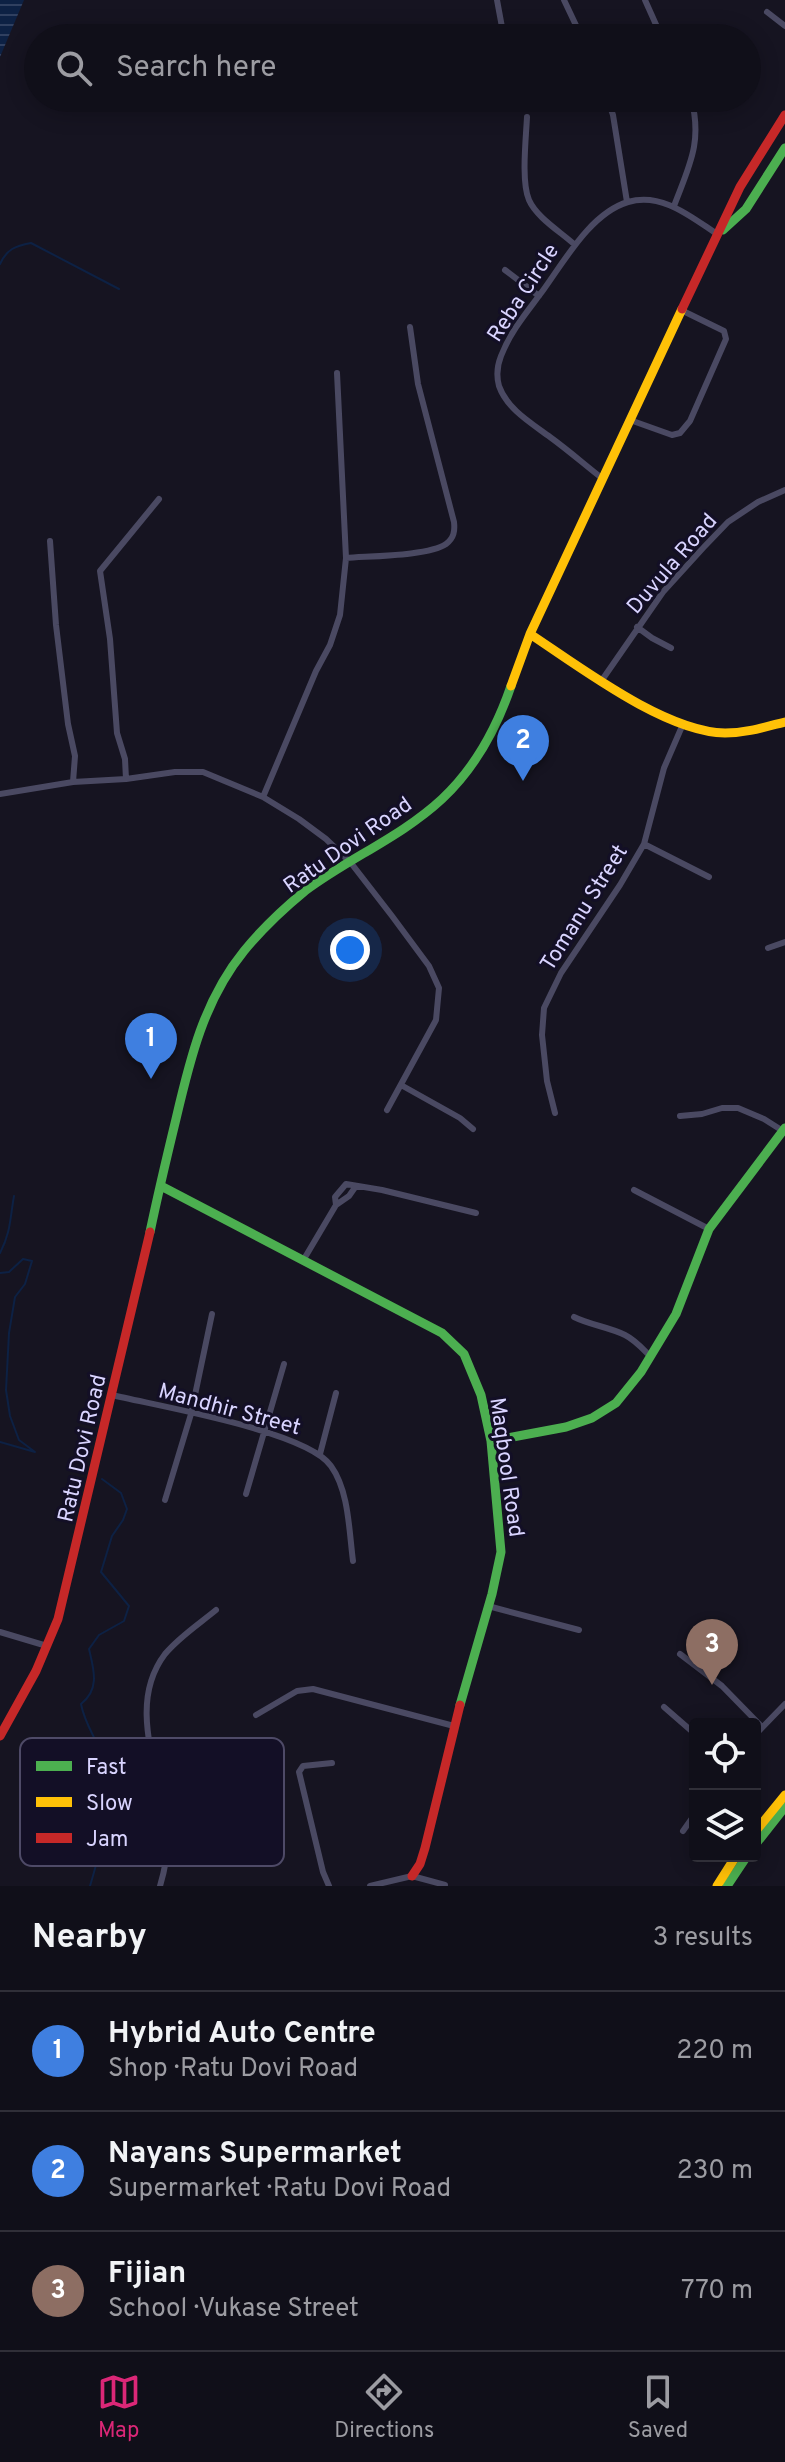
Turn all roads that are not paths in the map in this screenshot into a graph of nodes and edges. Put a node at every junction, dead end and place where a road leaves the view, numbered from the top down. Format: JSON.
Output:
{"nodes":[{"id":1,"x":497,"y":0,"type":"edge"},
{"id":2,"x":564,"y":0,"type":"edge"},
{"id":3,"x":645,"y":0,"type":"edge"},
{"id":4,"x":767,"y":12,"type":"dead end"},
{"id":5,"x":501,"y":24,"type":"edge"},
{"id":6,"x":575,"y":24,"type":"edge"},
{"id":7,"x":656,"y":24,"type":"edge"},
{"id":8,"x":785,"y":26,"type":"edge"},
{"id":9,"x":612,"y":112,"type":"edge"},
{"id":10,"x":694,"y":112,"type":"edge"},
{"id":11,"x":785,"y":115,"type":"edge"},
{"id":12,"x":527,"y":117,"type":"dead end"},
{"id":13,"x":785,"y":148,"type":"edge"},
{"id":14,"x":627,"y":202,"type":"junction"},
{"id":15,"x":674,"y":206,"type":"junction"},
{"id":16,"x":718,"y":234,"type":"junction"},
{"id":17,"x":575,"y":245,"type":"junction"},
{"id":18,"x":505,"y":270,"type":"dead end"},
{"id":19,"x":539,"y":296,"type":"junction"},
{"id":20,"x":681,"y":310,"type":"junction"},
{"id":21,"x":410,"y":327,"type":"dead end"},
{"id":22,"x":337,"y":373,"type":"dead end"},
{"id":23,"x":630,"y":420,"type":"junction"},
{"id":24,"x":603,"y":479,"type":"junction"},
{"id":25,"x":785,"y":490,"type":"edge"},
{"id":26,"x":159,"y":499,"type":"dead end"},
{"id":27,"x":50,"y":541,"type":"dead end"},
{"id":28,"x":346,"y":558,"type":"junction"},
{"id":29,"x":637,"y":627,"type":"junction"},
{"id":30,"x":530,"y":634,"type":"junction"},
{"id":31,"x":671,"y":648,"type":"dead end"},
{"id":32,"x":602,"y":680,"type":"junction"},
{"id":33,"x":785,"y":722,"type":"edge"},
{"id":34,"x":683,"y":724,"type":"junction"},
{"id":35,"x":126,"y":779,"type":"junction"},
{"id":36,"x":73,"y":782,"type":"junction"},
{"id":37,"x":0,"y":794,"type":"edge"},
{"id":38,"x":263,"y":797,"type":"junction"},
{"id":39,"x":644,"y":844,"type":"junction"},
{"id":40,"x":351,"y":863,"type":"junction"},
{"id":41,"x":709,"y":877,"type":"dead end"},
{"id":42,"x":785,"y":942,"type":"edge"},
{"id":43,"x":768,"y":948,"type":"dead end"},
{"id":44,"x":401,"y":1085,"type":"junction"},
{"id":45,"x":387,"y":1110,"type":"dead end"},
{"id":46,"x":555,"y":1113,"type":"dead end"},
{"id":47,"x":680,"y":1116,"type":"dead end"},
{"id":48,"x":473,"y":1129,"type":"dead end"},
{"id":49,"x":784,"y":1129,"type":"edge"},
{"id":50,"x":161,"y":1186,"type":"junction"},
{"id":51,"x":356,"y":1186,"type":"junction"},
{"id":52,"x":634,"y":1190,"type":"dead end"},
{"id":53,"x":336,"y":1205,"type":"junction"},
{"id":54,"x":476,"y":1213,"type":"dead end"},
{"id":55,"x":709,"y":1229,"type":"junction"},
{"id":56,"x":304,"y":1259,"type":"junction"},
{"id":57,"x":212,"y":1314,"type":"dead end"},
{"id":58,"x":574,"y":1317,"type":"dead end"},
{"id":59,"x":650,"y":1356,"type":"junction"},
{"id":60,"x":284,"y":1364,"type":"dead end"},
{"id":61,"x":336,"y":1393,"type":"dead end"},
{"id":62,"x":112,"y":1395,"type":"junction"},
{"id":63,"x":191,"y":1414,"type":"junction"},
{"id":64,"x":265,"y":1433,"type":"junction"},
{"id":65,"x":491,"y":1441,"type":"junction"},
{"id":66,"x":320,"y":1454,"type":"junction"},
{"id":67,"x":246,"y":1494,"type":"dead end"},
{"id":68,"x":165,"y":1500,"type":"dead end"},
{"id":69,"x":353,"y":1561,"type":"dead end"},
{"id":70,"x":488,"y":1606,"type":"junction"},
{"id":71,"x":216,"y":1610,"type":"dead end"},
{"id":72,"x":579,"y":1630,"type":"dead end"},
{"id":73,"x":0,"y":1632,"type":"edge"},
{"id":74,"x":47,"y":1646,"type":"junction"},
{"id":75,"x":680,"y":1654,"type":"dead end"},
{"id":76,"x":785,"y":1704,"type":"edge"},
{"id":77,"x":664,"y":1707,"type":"dead end"},
{"id":78,"x":256,"y":1715,"type":"dead end"},
{"id":79,"x":454,"y":1726,"type":"junction"},
{"id":80,"x":762,"y":1727,"type":"joint"},
{"id":81,"x":689,"y":1729,"type":"edge"},
{"id":82,"x":0,"y":1736,"type":"edge"},
{"id":83,"x":149,"y":1738,"type":"edge"},
{"id":84,"x":332,"y":1763,"type":"dead end"},
{"id":85,"x":785,"y":1795,"type":"edge"},
{"id":86,"x":785,"y":1807,"type":"edge"},
{"id":87,"x":689,"y":1822,"type":"edge"},
{"id":88,"x":761,"y":1825,"type":"edge"},
{"id":89,"x":683,"y":1831,"type":"dead end"},
{"id":90,"x":761,"y":1837,"type":"edge"},
{"id":91,"x":732,"y":1862,"type":"edge"},
{"id":92,"x":743,"y":1862,"type":"edge"},
{"id":93,"x":166,"y":1866,"type":"edge"},
{"id":94,"x":412,"y":1876,"type":"junction"},
{"id":95,"x":445,"y":1885,"type":"edge"},
{"id":96,"x":160,"y":1886,"type":"edge"},
{"id":97,"x":329,"y":1886,"type":"edge"},
{"id":98,"x":370,"y":1886,"type":"edge"},
{"id":99,"x":717,"y":1886,"type":"edge"},
{"id":100,"x":727,"y":1886,"type":"edge"}],
"edges":[{"from":1,"to":5,"type":"street"},
{"from":2,"to":6,"type":"street"},
{"from":3,"to":7,"type":"street"},
{"from":4,"to":8,"type":"street"},
{"from":9,"to":14,"type":"street"},
{"from":10,"to":15,"type":"street"},
{"from":11,"to":16,"type":"main road","name":"Ratu Dovi Road"},
{"from":12,"to":17,"type":"street"},
{"from":13,"to":16,"type":"main road","name":"Ratu Dovi Road"},
{"from":14,"to":15,"type":"street"},
{"from":14,"to":17,"type":"street","name":"Reba Circle"},
{"from":15,"to":16,"type":"street"},
{"from":16,"to":20,"type":"main road","name":"Ratu Dovi Road"},
{"from":17,"to":19,"type":"street","name":"Reba Circle"},
{"from":18,"to":19,"type":"street"},
{"from":19,"to":24,"type":"street","name":"Reba Circle"},
{"from":20,"to":23,"type":"main road","name":"Ratu Dovi Road"},
{"from":20,"to":23,"type":"street"},
{"from":21,"to":28,"type":"street"},
{"from":22,"to":28,"type":"street"},
{"from":23,"to":24,"type":"main road","name":"Ratu Dovi Road"},
{"from":24,"to":30,"type":"main road","name":"Ratu Dovi Road"},
{"from":25,"to":29,"type":"street","name":"Duvula Road"},
{"from":26,"to":35,"type":"street"},
{"from":27,"to":36,"type":"street"},
{"from":28,"to":38,"type":"street"},
{"from":29,"to":31,"type":"street"},
{"from":29,"to":32,"type":"street","name":"Duvula Road"},
{"from":30,"to":32,"type":"main road"},
{"from":30,"to":40,"type":"main road","name":"Ratu Dovi Road"},
{"from":32,"to":34,"type":"main road"},
{"from":33,"to":34,"type":"main road"},
{"from":34,"to":39,"type":"street","name":"Tomanu Street"},
{"from":35,"to":36,"type":"street"},
{"from":35,"to":38,"type":"street"},
{"from":36,"to":37,"type":"street"},
{"from":38,"to":40,"type":"street"},
{"from":39,"to":41,"type":"street"},
{"from":39,"to":46,"type":"street","name":"Tomanu Street"},
{"from":40,"to":44,"type":"street"},
{"from":40,"to":50,"type":"main road","name":"Ratu Dovi Road"},
{"from":42,"to":43,"type":"street"},
{"from":44,"to":45,"type":"street"},
{"from":44,"to":48,"type":"street"},
{"from":47,"to":49,"type":"street"},
{"from":49,"to":55,"type":"main road"},
{"from":50,"to":56,"type":"main road","name":"Maqbool Road"},
{"from":50,"to":62,"type":"main road","name":"Ratu Dovi Road"},
{"from":51,"to":53,"type":"street"},
{"from":51,"to":53,"type":"street"},
{"from":51,"to":54,"type":"street"},
{"from":52,"to":55,"type":"street"},
{"from":53,"to":56,"type":"street"},
{"from":55,"to":59,"type":"main road"},
{"from":56,"to":65,"type":"main road","name":"Maqbool Road"},
{"from":57,"to":63,"type":"street"},
{"from":58,"to":59,"type":"street"},
{"from":59,"to":65,"type":"main road"},
{"from":60,"to":64,"type":"street"},
{"from":61,"to":66,"type":"street"},
{"from":62,"to":63,"type":"street","name":"Mandhir Street"},
{"from":62,"to":74,"type":"main road","name":"Ratu Dovi Road"},
{"from":63,"to":64,"type":"street","name":"Mandhir Street"},
{"from":63,"to":68,"type":"street"},
{"from":64,"to":66,"type":"street","name":"Mandhir Street"},
{"from":64,"to":67,"type":"street"},
{"from":65,"to":70,"type":"main road","name":"Maqbool Road"},
{"from":66,"to":69,"type":"street","name":"Mandhir Street"},
{"from":70,"to":72,"type":"street"},
{"from":70,"to":79,"type":"main road","name":"Maqbool Road"},
{"from":71,"to":83,"type":"street"},
{"from":73,"to":74,"type":"street"},
{"from":74,"to":82,"type":"main road","name":"Ratu Dovi Road"},
{"from":75,"to":80,"type":"street"},
{"from":76,"to":80,"type":"street"},
{"from":77,"to":81,"type":"street"},
{"from":78,"to":79,"type":"street"},
{"from":79,"to":94,"type":"main road","name":"Maqbool Road"},
{"from":84,"to":97,"type":"street"},
{"from":85,"to":88,"type":"main road"},
{"from":86,"to":90,"type":"main road"},
{"from":87,"to":89,"type":"street"},
{"from":91,"to":99,"type":"main road"},
{"from":92,"to":100,"type":"main road"},
{"from":93,"to":96,"type":"street"},
{"from":94,"to":95,"type":"street"},
{"from":94,"to":98,"type":"street"}]}
